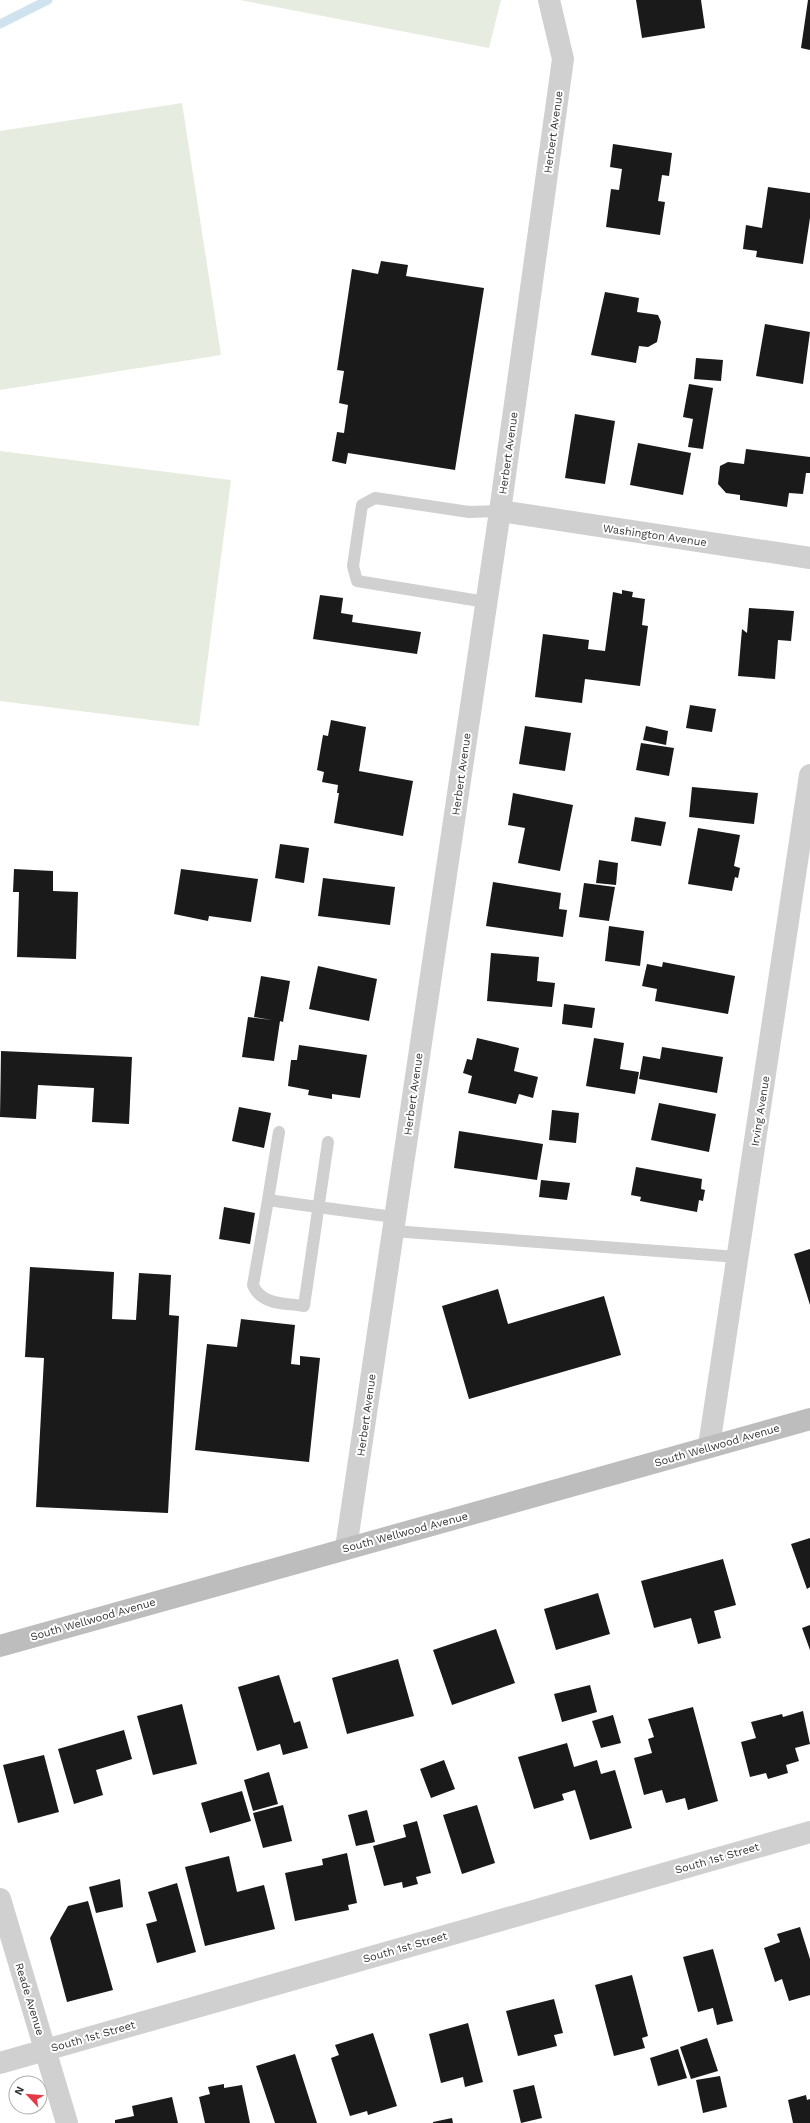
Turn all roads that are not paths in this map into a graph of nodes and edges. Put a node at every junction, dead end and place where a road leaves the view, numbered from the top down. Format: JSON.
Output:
{"nodes":[{"id":1,"x":549,"y":0,"type":"edge"},
{"id":2,"x":500,"y":512,"type":"junction"},
{"id":3,"x":810,"y":558,"type":"edge"},
{"id":4,"x":486,"y":602,"type":"junction"},
{"id":5,"x":810,"y":775,"type":"edge"},
{"id":6,"x":279,"y":1132,"type":"dead end"},
{"id":7,"x":328,"y":1142,"type":"dead end"},
{"id":8,"x":268,"y":1200,"type":"junction"},
{"id":9,"x":319,"y":1207,"type":"junction"},
{"id":10,"x":394,"y":1224,"type":"junction"},
{"id":11,"x":738,"y":1257,"type":"junction"},
{"id":12,"x":810,"y":1418,"type":"edge"},
{"id":13,"x":709,"y":1446,"type":"junction"},
{"id":14,"x":346,"y":1548,"type":"junction"},
{"id":15,"x":0,"y":1646,"type":"edge"},
{"id":16,"x":810,"y":1832,"type":"edge"},
{"id":17,"x":0,"y":1899,"type":"edge"},
{"id":18,"x":45,"y":2050,"type":"junction"},
{"id":19,"x":0,"y":2063,"type":"edge"},
{"id":20,"x":67,"y":2123,"type":"edge"}],
"edges":[{"from":1,"to":2,"type":"street","name":"Herbert Avenue"},
{"from":2,"to":3,"type":"street","name":"Washington Avenue"},
{"from":2,"to":4,"type":"street","name":"Herbert Avenue"},
{"from":2,"to":4,"type":"lane"},
{"from":4,"to":10,"type":"street","name":"Herbert Avenue"},
{"from":5,"to":11,"type":"street","name":"Irving Avenue"},
{"from":6,"to":8,"type":"lane"},
{"from":7,"to":9,"type":"lane"},
{"from":8,"to":9,"type":"lane"},
{"from":8,"to":9,"type":"lane"},
{"from":9,"to":10,"type":"lane"},
{"from":10,"to":11,"type":"lane"},
{"from":10,"to":14,"type":"street","name":"Herbert Avenue"},
{"from":11,"to":13,"type":"street","name":"Irving Avenue"},
{"from":12,"to":13,"type":"main road","name":"South Wellwood Avenue"},
{"from":13,"to":14,"type":"main road","name":"South Wellwood Avenue"},
{"from":14,"to":15,"type":"main road","name":"South Wellwood Avenue"},
{"from":16,"to":18,"type":"street","name":"South 1st Street"},
{"from":17,"to":18,"type":"street","name":"Reade Avenue"},
{"from":18,"to":19,"type":"street","name":"South 1st Street"},
{"from":18,"to":20,"type":"street","name":"Reade Avenue"}]}
